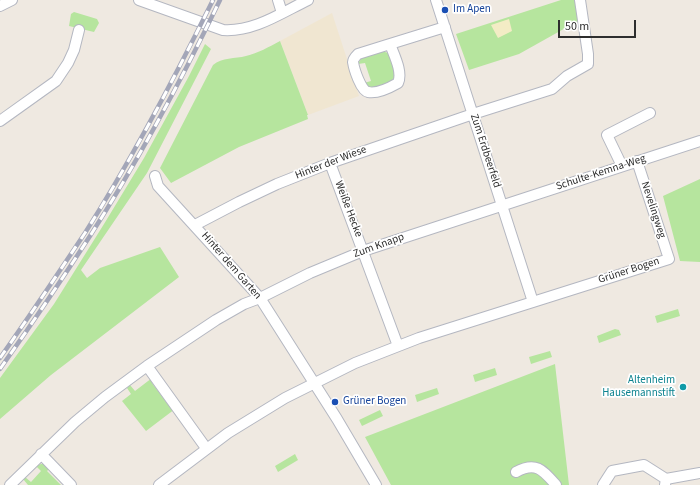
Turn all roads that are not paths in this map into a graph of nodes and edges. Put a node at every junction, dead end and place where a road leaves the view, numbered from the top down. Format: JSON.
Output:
{"nodes":[{"id":1,"x":12,"y":0,"type":"edge"},
{"id":2,"x":138,"y":0,"type":"edge"},
{"id":3,"x":278,"y":0,"type":"edge"},
{"id":4,"x":308,"y":0,"type":"edge"},
{"id":5,"x":436,"y":0,"type":"edge"},
{"id":6,"x":580,"y":0,"type":"edge"},
{"id":7,"x":0,"y":6,"type":"edge"},
{"id":8,"x":282,"y":13,"type":"junction"},
{"id":9,"x":445,"y":27,"type":"junction"},
{"id":10,"x":79,"y":30,"type":"dead end"},
{"id":11,"x":390,"y":44,"type":"junction"},
{"id":12,"x":650,"y":113,"type":"dead end"},
{"id":13,"x":473,"y":114,"type":"junction"},
{"id":14,"x":0,"y":121,"type":"edge"},
{"id":15,"x":700,"y":141,"type":"edge"},
{"id":16,"x":637,"y":161,"type":"junction"},
{"id":17,"x":330,"y":163,"type":"junction"},
{"id":18,"x":622,"y":166,"type":"junction"},
{"id":19,"x":155,"y":176,"type":"dead end"},
{"id":20,"x":502,"y":205,"type":"junction"},
{"id":21,"x":195,"y":225,"type":"junction"},
{"id":22,"x":363,"y":251,"type":"junction"},
{"id":23,"x":669,"y":259,"type":"joint"},
{"id":24,"x":260,"y":298,"type":"junction"},
{"id":25,"x":533,"y":302,"type":"junction"},
{"id":26,"x":398,"y":346,"type":"junction"},
{"id":27,"x":147,"y":366,"type":"junction"},
{"id":28,"x":314,"y":383,"type":"junction"},
{"id":29,"x":206,"y":448,"type":"junction"},
{"id":30,"x":41,"y":454,"type":"junction"},
{"id":31,"x":516,"y":472,"type":"dead end"},
{"id":32,"x":700,"y":473,"type":"edge"},
{"id":33,"x":665,"y":482,"type":"edge"},
{"id":34,"x":10,"y":484,"type":"edge"},
{"id":35,"x":70,"y":485,"type":"edge"},
{"id":36,"x":158,"y":485,"type":"edge"},
{"id":37,"x":376,"y":485,"type":"edge"},
{"id":38,"x":556,"y":485,"type":"edge"},
{"id":39,"x":603,"y":485,"type":"edge"}],
"edges":[{"from":1,"to":7,"type":"street"},
{"from":2,"to":8,"type":"street"},
{"from":3,"to":8,"type":"street"},
{"from":4,"to":8,"type":"street"},
{"from":5,"to":9,"type":"street","name":"Zum Erdbeerfeld"},
{"from":6,"to":13,"type":"street","name":"Hinter der Wiese"},
{"from":9,"to":11,"type":"street"},
{"from":9,"to":13,"type":"street","name":"Zum Erdbeerfeld"},
{"from":10,"to":14,"type":"street"},
{"from":11,"to":11,"type":"street"},
{"from":12,"to":18,"type":"street"},
{"from":13,"to":17,"type":"street","name":"Hinter der Wiese"},
{"from":13,"to":20,"type":"street","name":"Zum Erdbeerfeld"},
{"from":15,"to":16,"type":"street","name":"Schulte-Kemna-Weg"},
{"from":16,"to":18,"type":"street","name":"Schulte-Kemna-Weg"},
{"from":16,"to":23,"type":"street","name":"Nevelingweg"},
{"from":17,"to":21,"type":"street","name":"Hinter der Wiese"},
{"from":17,"to":22,"type":"street","name":"Weiße Hecke"},
{"from":18,"to":20,"type":"street","name":"Schulte-Kemna-Weg"},
{"from":19,"to":21,"type":"street","name":"Hinter dem Garten"},
{"from":20,"to":22,"type":"street","name":"Zum Knapp"},
{"from":20,"to":25,"type":"street","name":"Zum Erdbeerfeld"},
{"from":21,"to":24,"type":"street","name":"Hinter dem Garten"},
{"from":22,"to":24,"type":"street","name":"Zum Knapp"},
{"from":22,"to":26,"type":"street","name":"Weiße Hecke"},
{"from":23,"to":25,"type":"street","name":"Grüner Bogen"},
{"from":24,"to":27,"type":"street","name":"Zum Knapp"},
{"from":24,"to":28,"type":"street","name":"Hinter dem Garten"},
{"from":25,"to":26,"type":"street","name":"Grüner Bogen"},
{"from":26,"to":28,"type":"street","name":"Grüner Bogen"},
{"from":27,"to":29,"type":"street"},
{"from":27,"to":30,"type":"street","name":"Zum Knapp"},
{"from":28,"to":29,"type":"street","name":"Grüner Bogen"},
{"from":28,"to":37,"type":"street","name":"Hinter dem Garten"},
{"from":29,"to":36,"type":"street","name":"Grüner Bogen"},
{"from":30,"to":34,"type":"street","name":"Zum Knapp"},
{"from":30,"to":35,"type":"street"},
{"from":31,"to":38,"type":"street"},
{"from":32,"to":33,"type":"street"},
{"from":33,"to":39,"type":"street"}]}
